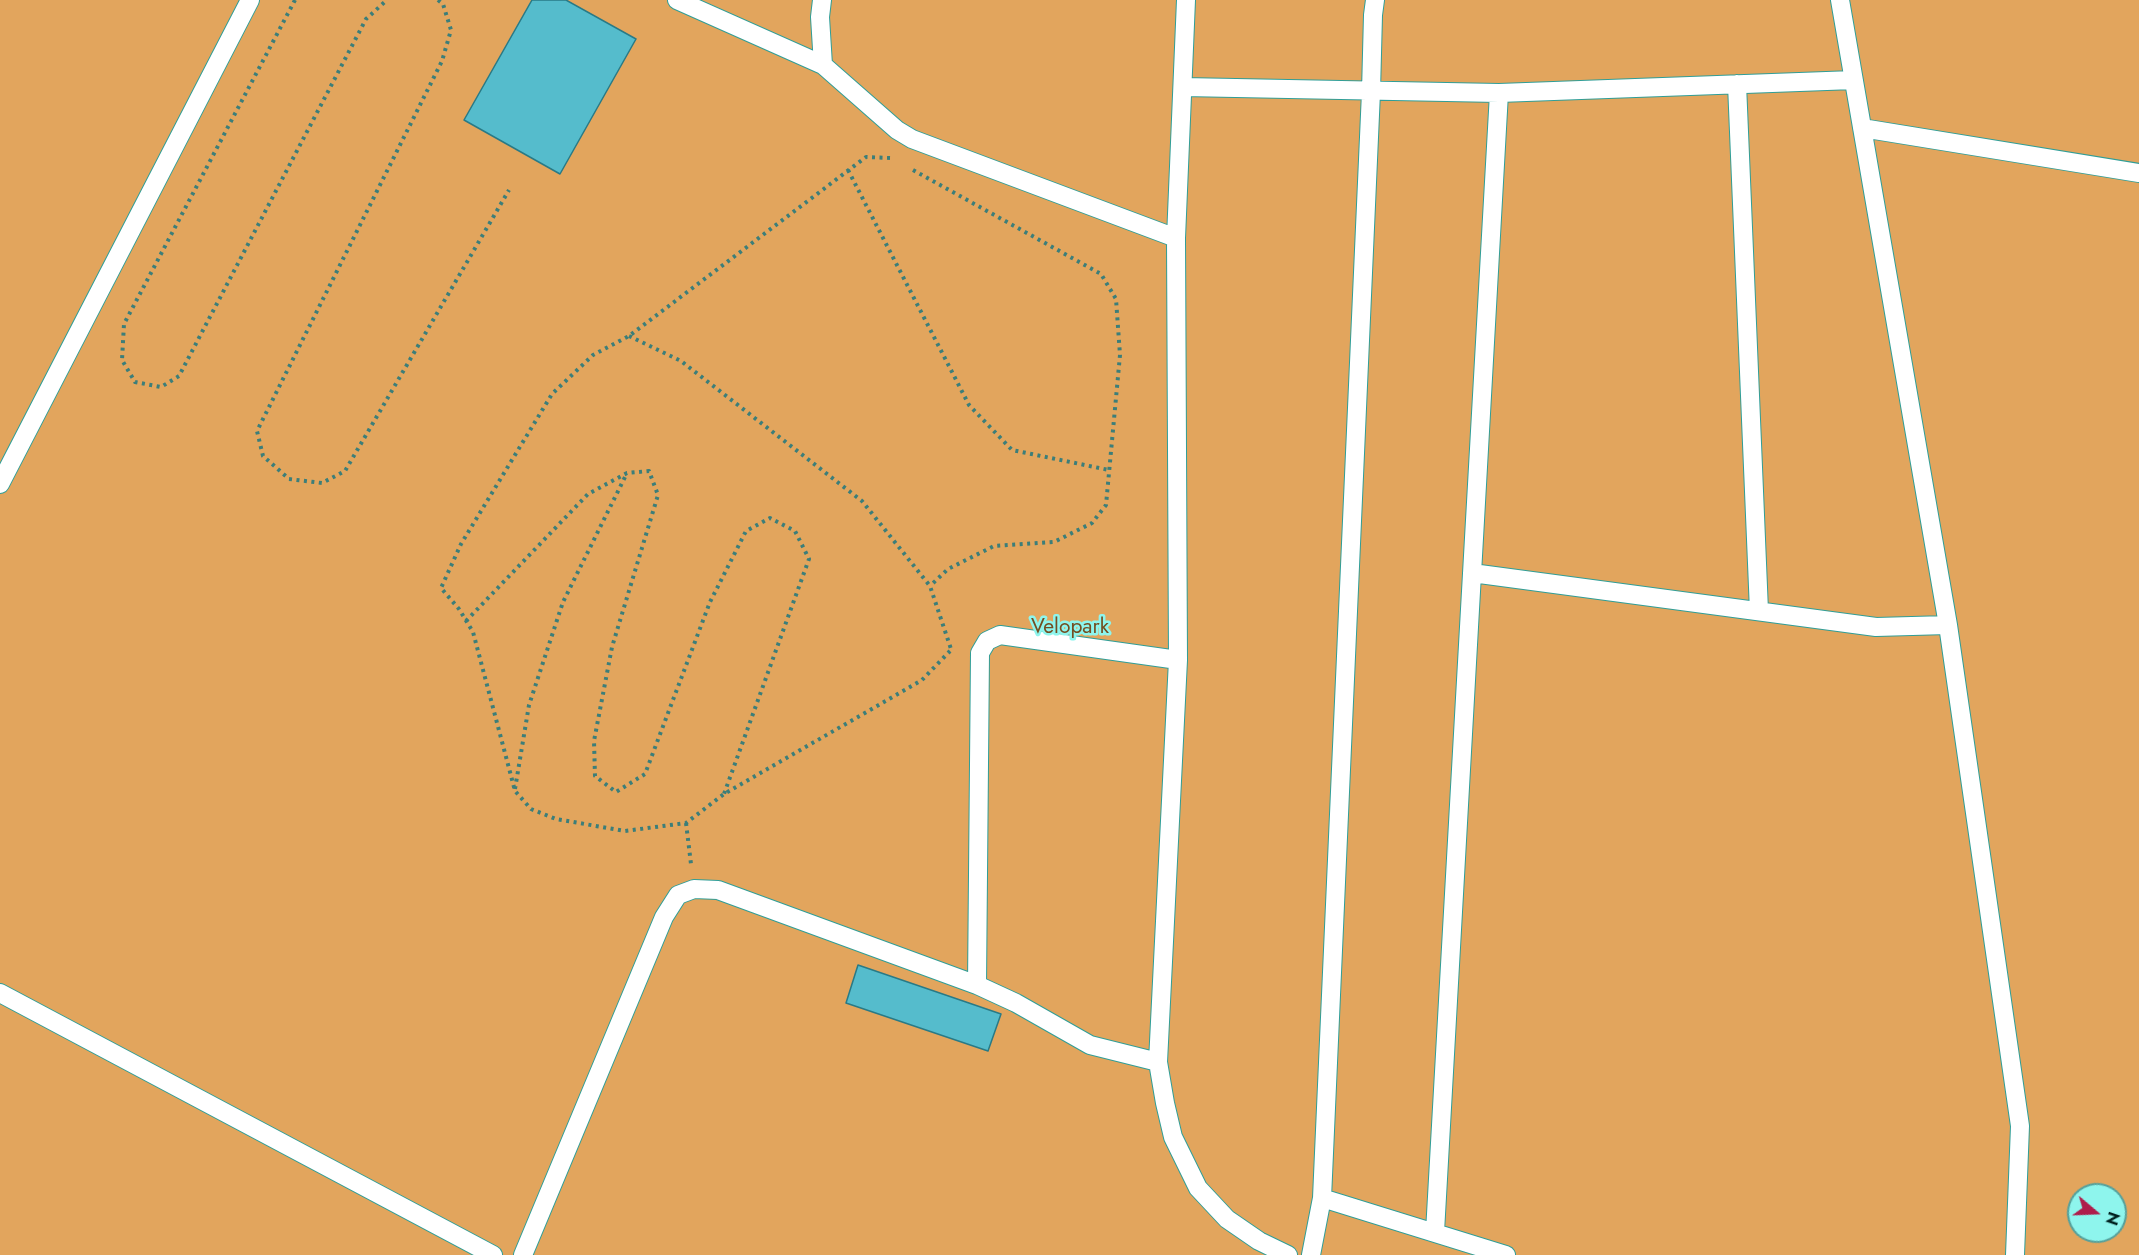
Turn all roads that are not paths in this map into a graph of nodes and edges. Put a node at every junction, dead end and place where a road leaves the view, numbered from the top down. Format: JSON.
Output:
{"nodes":[{"id":1,"x":250,"y":0,"type":"edge"},
{"id":2,"x":677,"y":0,"type":"edge"},
{"id":3,"x":822,"y":0,"type":"edge"},
{"id":4,"x":1186,"y":0,"type":"edge"},
{"id":5,"x":1375,"y":0,"type":"edge"},
{"id":6,"x":1840,"y":0,"type":"edge"},
{"id":7,"x":823,"y":65,"type":"junction"},
{"id":8,"x":1854,"y":80,"type":"junction"},
{"id":9,"x":1737,"y":84,"type":"junction"},
{"id":10,"x":1184,"y":87,"type":"junction"},
{"id":11,"x":1371,"y":92,"type":"junction"},
{"id":12,"x":1499,"y":93,"type":"junction"},
{"id":13,"x":1862,"y":128,"type":"junction"},
{"id":14,"x":2139,"y":173,"type":"edge"},
{"id":15,"x":1176,"y":238,"type":"junction"},
{"id":16,"x":0,"y":484,"type":"edge"},
{"id":17,"x":1472,"y":573,"type":"junction"},
{"id":18,"x":1759,"y":611,"type":"junction"},
{"id":19,"x":1948,"y":626,"type":"junction"},
{"id":20,"x":1178,"y":660,"type":"junction"},
{"id":21,"x":977,"y":986,"type":"junction"},
{"id":22,"x":0,"y":993,"type":"edge"},
{"id":23,"x":1158,"y":1062,"type":"junction"},
{"id":24,"x":1322,"y":1197,"type":"junction"},
{"id":25,"x":1435,"y":1232,"type":"junction"},
{"id":26,"x":493,"y":1255,"type":"edge"},
{"id":27,"x":523,"y":1255,"type":"edge"},
{"id":28,"x":1288,"y":1255,"type":"edge"},
{"id":29,"x":1311,"y":1255,"type":"edge"},
{"id":30,"x":1506,"y":1255,"type":"edge"},
{"id":31,"x":2015,"y":1255,"type":"edge"}],
"edges":[{"from":1,"to":16,"type":"lane"},
{"from":2,"to":7,"type":"lane"},
{"from":3,"to":7,"type":"lane"},
{"from":4,"to":10,"type":"lane"},
{"from":5,"to":11,"type":"lane"},
{"from":6,"to":8,"type":"lane"},
{"from":7,"to":15,"type":"lane"},
{"from":8,"to":9,"type":"lane"},
{"from":8,"to":13,"type":"lane"},
{"from":9,"to":12,"type":"lane"},
{"from":9,"to":18,"type":"lane"},
{"from":10,"to":11,"type":"lane"},
{"from":10,"to":15,"type":"lane"},
{"from":11,"to":12,"type":"lane"},
{"from":11,"to":24,"type":"lane"},
{"from":12,"to":17,"type":"lane"},
{"from":13,"to":14,"type":"lane"},
{"from":13,"to":19,"type":"lane"},
{"from":15,"to":20,"type":"lane"},
{"from":17,"to":18,"type":"lane"},
{"from":17,"to":25,"type":"lane"},
{"from":18,"to":19,"type":"lane"},
{"from":19,"to":31,"type":"lane"},
{"from":20,"to":21,"type":"lane"},
{"from":20,"to":23,"type":"lane"},
{"from":21,"to":23,"type":"lane"},
{"from":21,"to":27,"type":"lane"},
{"from":22,"to":26,"type":"lane"},
{"from":23,"to":28,"type":"lane"},
{"from":24,"to":25,"type":"lane"},
{"from":24,"to":29,"type":"lane"},
{"from":25,"to":30,"type":"lane"}]}
